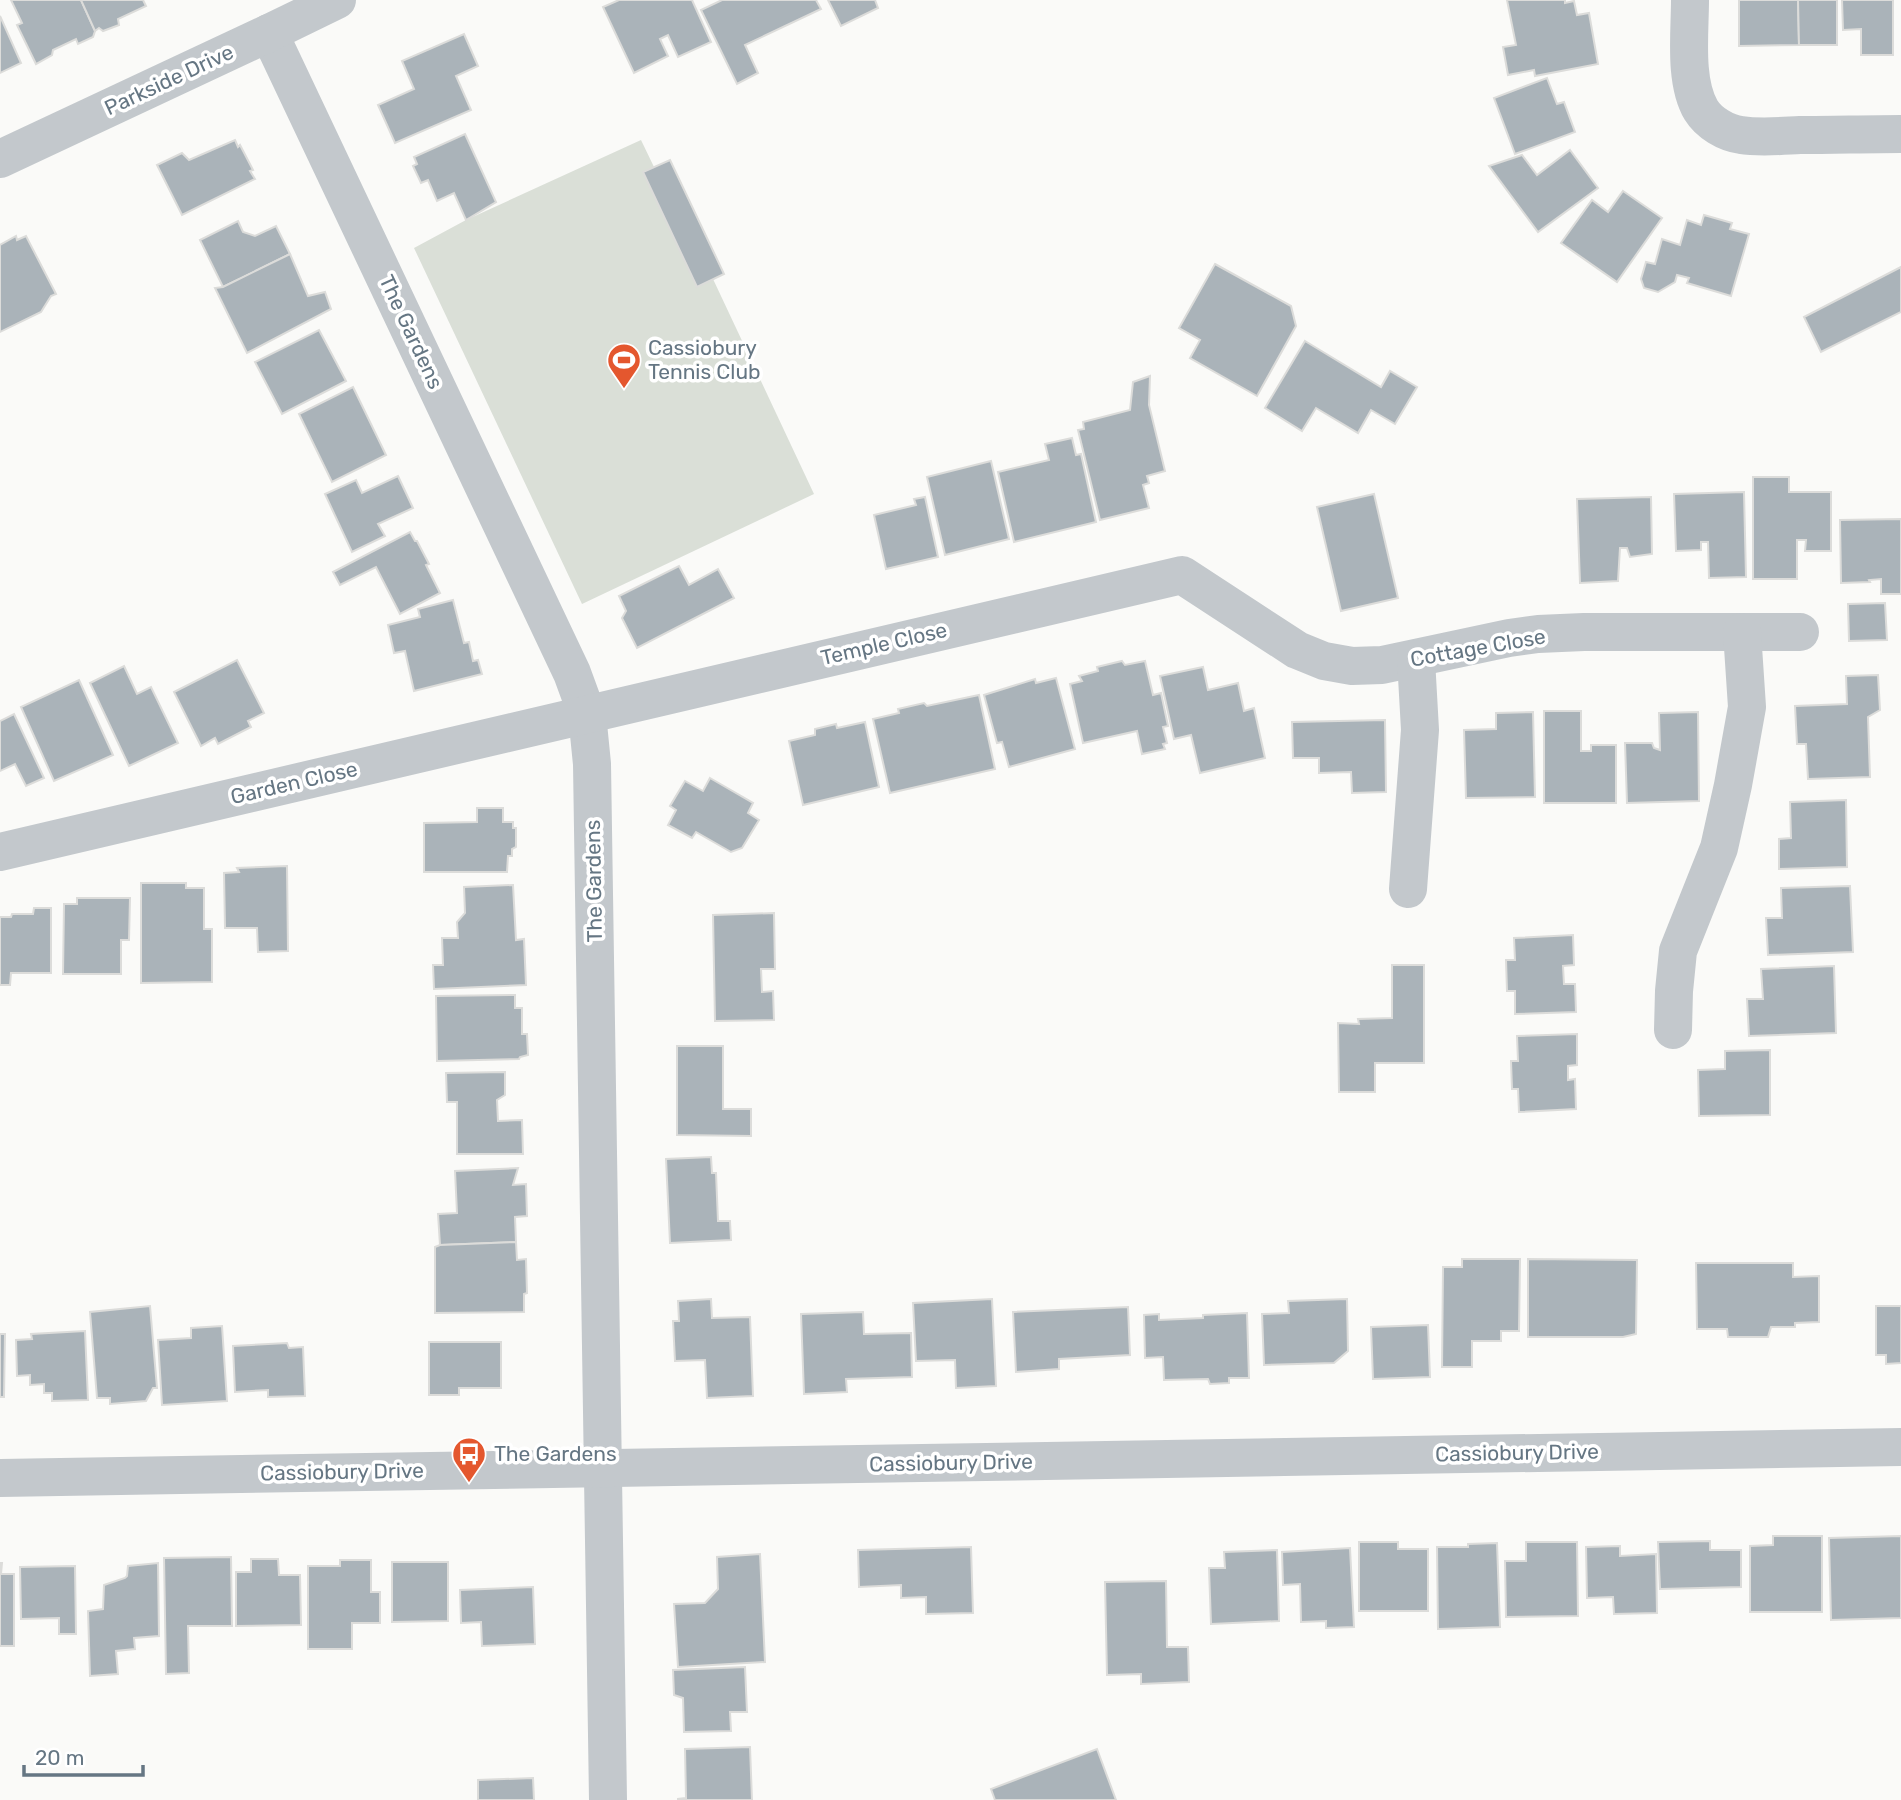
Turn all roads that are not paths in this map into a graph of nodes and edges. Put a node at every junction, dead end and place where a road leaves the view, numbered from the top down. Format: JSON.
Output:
{"nodes":[{"id":1,"x":337,"y":0,"type":"edge"},
{"id":2,"x":1690,"y":0,"type":"edge"},
{"id":3,"x":269,"y":33,"type":"junction"},
{"id":4,"x":1901,"y":134,"type":"edge"},
{"id":5,"x":0,"y":159,"type":"edge"},
{"id":6,"x":1181,"y":575,"type":"joint"},
{"id":7,"x":1742,"y":632,"type":"junction"},
{"id":8,"x":1800,"y":632,"type":"dead end"},
{"id":9,"x":1416,"y":659,"type":"junction"},
{"id":10,"x":587,"y":714,"type":"junction"},
{"id":11,"x":0,"y":852,"type":"edge"},
{"id":12,"x":1408,"y":889,"type":"dead end"},
{"id":13,"x":1673,"y":1030,"type":"dead end"},
{"id":14,"x":1901,"y":1447,"type":"edge"},
{"id":15,"x":603,"y":1468,"type":"junction"},
{"id":16,"x":0,"y":1478,"type":"edge"},
{"id":17,"x":608,"y":1800,"type":"edge"}],
"edges":[{"from":1,"to":3,"type":"street","name":"Parkside Drive"},
{"from":2,"to":4,"type":"street"},
{"from":3,"to":5,"type":"street","name":"Parkside Drive"},
{"from":3,"to":10,"type":"street","name":"The Gardens"},
{"from":6,"to":9,"type":"street","name":"Cottage Close"},
{"from":6,"to":10,"type":"street","name":"Temple Close"},
{"from":7,"to":8,"type":"street","name":"Cottage Close"},
{"from":7,"to":9,"type":"street","name":"Cottage Close"},
{"from":7,"to":13,"type":"street"},
{"from":9,"to":12,"type":"street"},
{"from":10,"to":11,"type":"street","name":"Garden Close"},
{"from":10,"to":15,"type":"street","name":"The Gardens"},
{"from":14,"to":15,"type":"street","name":"Cassiobury Drive"},
{"from":15,"to":16,"type":"street","name":"Cassiobury Drive"},
{"from":15,"to":17,"type":"street","name":"The Gardens"}]}
